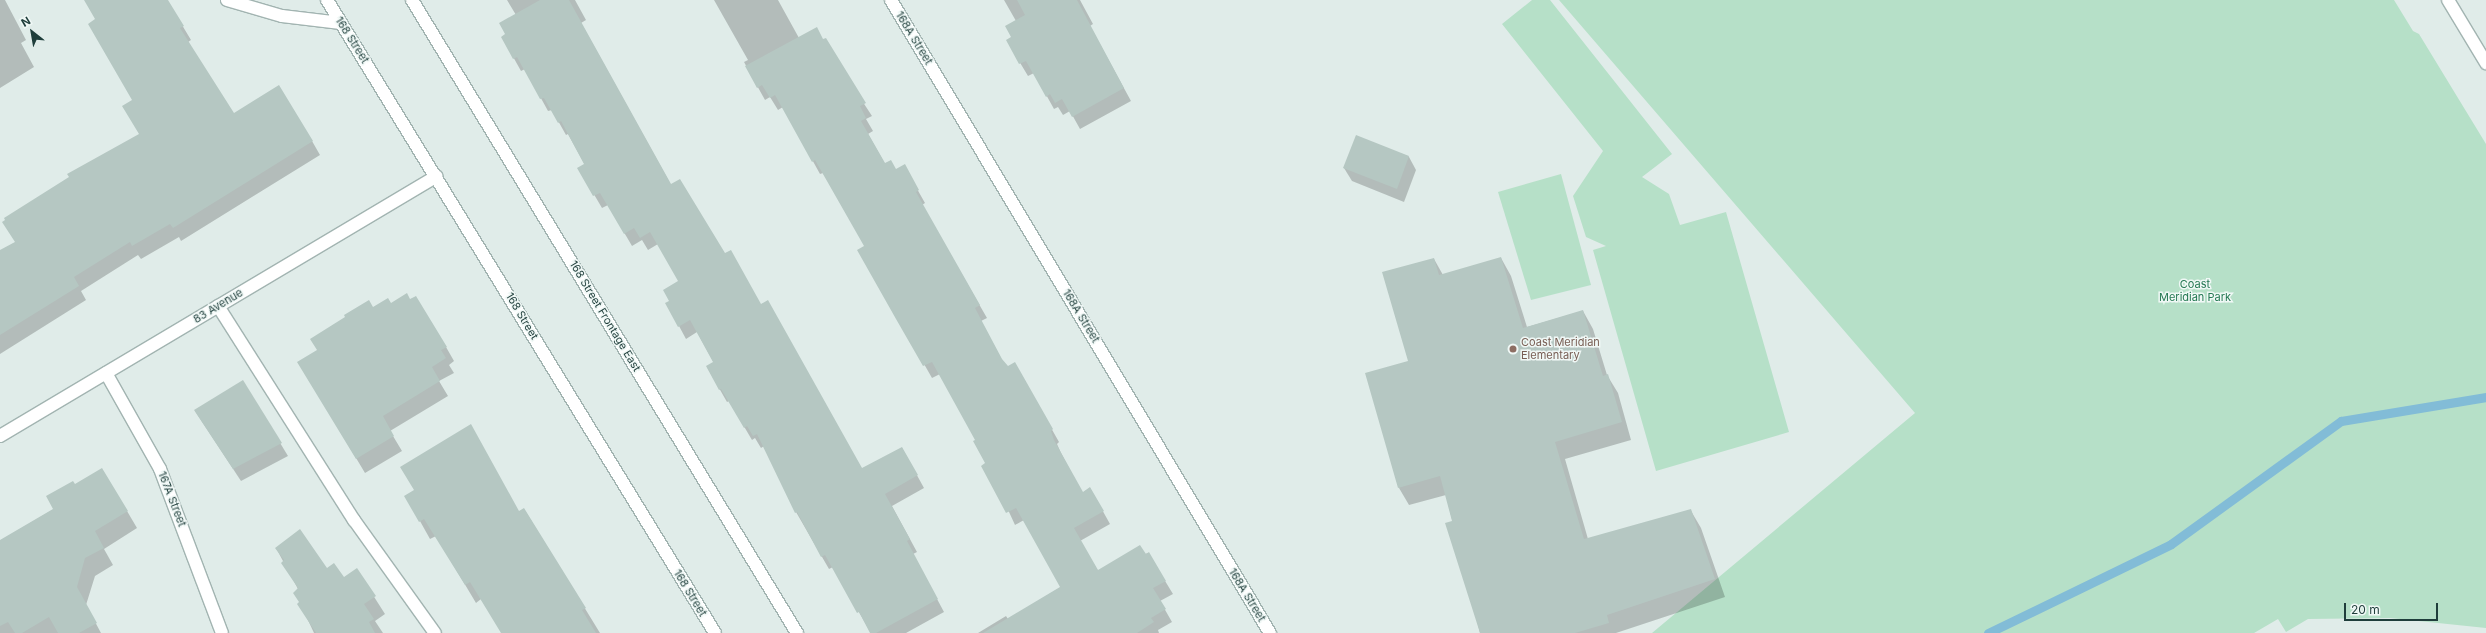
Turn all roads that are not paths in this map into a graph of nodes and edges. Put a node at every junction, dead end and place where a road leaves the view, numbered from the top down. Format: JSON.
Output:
{"nodes":[{"id":1,"x":227,"y":0,"type":"edge"},
{"id":2,"x":327,"y":0,"type":"edge"},
{"id":3,"x":412,"y":0,"type":"edge"},
{"id":4,"x":891,"y":0,"type":"edge"},
{"id":5,"x":2448,"y":0,"type":"edge"},
{"id":6,"x":341,"y":23,"type":"junction"},
{"id":7,"x":2486,"y":63,"type":"edge"},
{"id":8,"x":437,"y":176,"type":"junction"},
{"id":9,"x":218,"y":306,"type":"junction"},
{"id":10,"x":106,"y":373,"type":"junction"},
{"id":11,"x":0,"y":436,"type":"edge"},
{"id":12,"x":222,"y":633,"type":"edge"},
{"id":13,"x":435,"y":633,"type":"edge"},
{"id":14,"x":715,"y":633,"type":"edge"},
{"id":15,"x":797,"y":633,"type":"edge"},
{"id":16,"x":1270,"y":633,"type":"edge"}],
"edges":[{"from":1,"to":6,"type":"street"},
{"from":2,"to":6,"type":"street","name":"168 Street"},
{"from":3,"to":15,"type":"street","name":"168 Street Frontage East"},
{"from":4,"to":16,"type":"street","name":"168A Street"},
{"from":5,"to":7,"type":"street"},
{"from":6,"to":8,"type":"street","name":"168 Street"},
{"from":8,"to":9,"type":"street","name":"83 Avenue"},
{"from":8,"to":14,"type":"street","name":"168 Street"},
{"from":9,"to":10,"type":"street","name":"83 Avenue"},
{"from":9,"to":13,"type":"street"},
{"from":10,"to":11,"type":"street","name":"83 Avenue"},
{"from":10,"to":12,"type":"street","name":"167A Street"}]}
